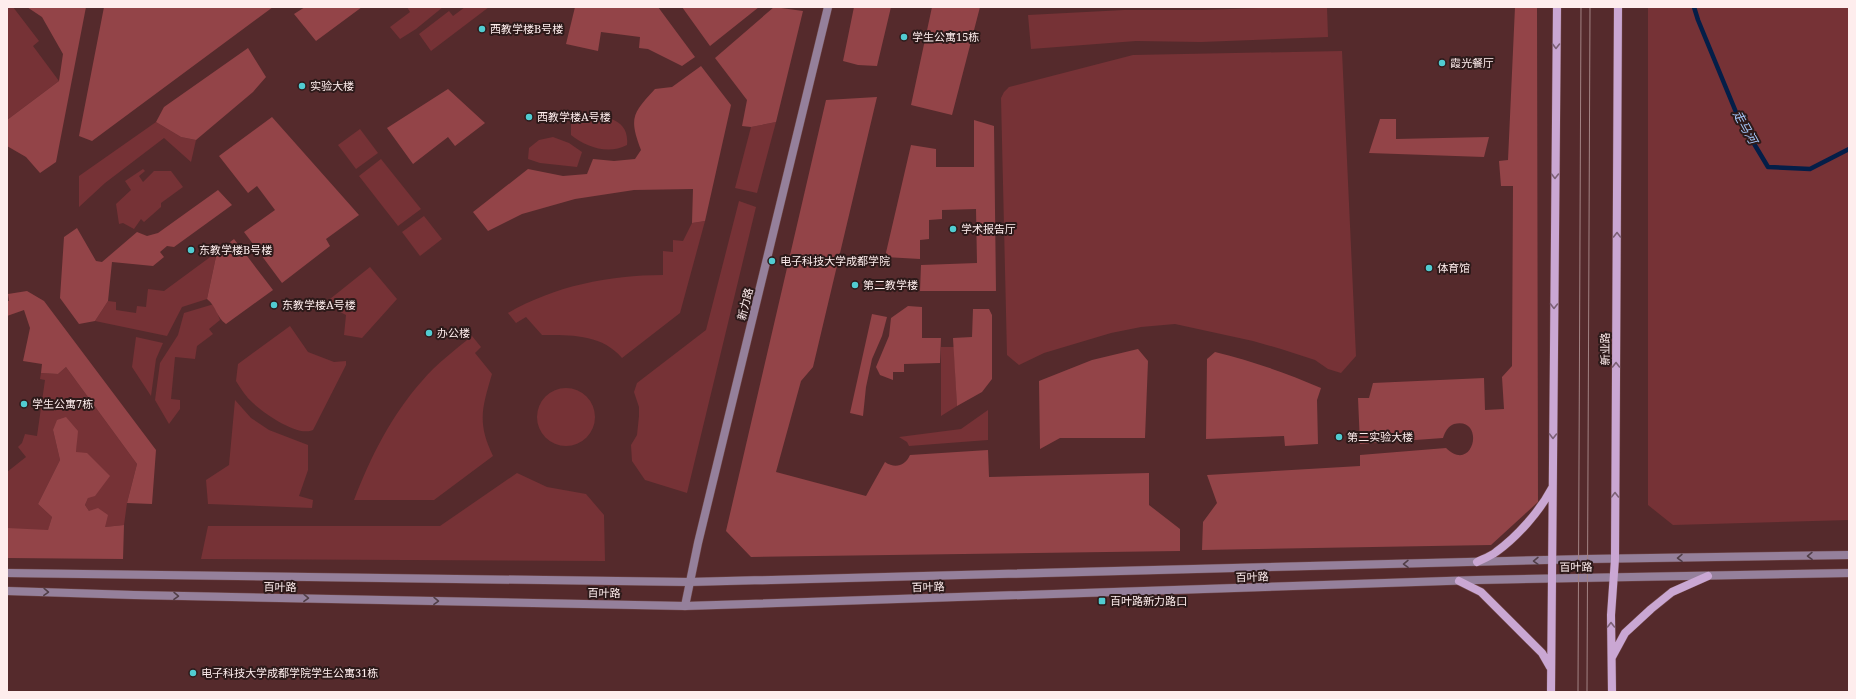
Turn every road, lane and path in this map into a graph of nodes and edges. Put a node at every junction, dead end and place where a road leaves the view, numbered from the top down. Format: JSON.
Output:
{"nodes":[{"id":1,"x":828,"y":7,"type":"edge"},
{"id":2,"x":1557,"y":7,"type":"edge"},
{"id":3,"x":1618,"y":7,"type":"edge"},
{"id":4,"x":1552,"y":488,"type":"junction"},
{"id":5,"x":1849,"y":555,"type":"edge"},
{"id":6,"x":1615,"y":559,"type":"junction"},
{"id":7,"x":1552,"y":560,"type":"junction"},
{"id":8,"x":1477,"y":562,"type":"junction"},
{"id":9,"x":7,"y":573,"type":"edge"},
{"id":10,"x":1849,"y":573,"type":"edge"},
{"id":11,"x":1708,"y":576,"type":"junction"},
{"id":12,"x":1614,"y":578,"type":"junction"},
{"id":13,"x":1552,"y":579,"type":"junction"},
{"id":14,"x":1459,"y":581,"type":"junction"},
{"id":15,"x":689,"y":582,"type":"junction"},
{"id":16,"x":7,"y":591,"type":"edge"},
{"id":17,"x":685,"y":606,"type":"junction"},
{"id":18,"x":1611,"y":658,"type":"junction"},
{"id":19,"x":1551,"y":668,"type":"junction"},
{"id":20,"x":1551,"y":692,"type":"edge"},
{"id":21,"x":1612,"y":692,"type":"edge"}],
"edges":[{"from":1,"to":15,"type":"street","name":"新力路"},
{"from":2,"to":4,"type":"main road","one_way":true},
{"from":6,"to":3,"type":"main road","name":"新业路","one_way":true},
{"from":4,"to":7,"type":"main road"},
{"from":4,"to":8,"type":"main road"},
{"from":5,"to":6,"type":"street","name":"百叶路","one_way":true},
{"from":6,"to":7,"type":"street","name":"百叶路"},
{"from":6,"to":12,"type":"main road","name":"新业路"},
{"from":7,"to":8,"type":"street","name":"百叶路","one_way":true},
{"from":7,"to":13,"type":"main road"},
{"from":8,"to":15,"type":"street","name":"百叶路","one_way":true},
{"from":9,"to":15,"type":"street","name":"百叶路"},
{"from":10,"to":11,"type":"street","name":"百叶路"},
{"from":11,"to":12,"type":"street","name":"百叶路"},
{"from":11,"to":18,"type":"main road"},
{"from":12,"to":13,"type":"street","name":"百叶路"},
{"from":18,"to":12,"type":"main road","name":"新业路","one_way":true},
{"from":13,"to":14,"type":"street","name":"百叶路"},
{"from":13,"to":19,"type":"main road"},
{"from":14,"to":17,"type":"street","name":"百叶路"},
{"from":14,"to":19,"type":"main road"},
{"from":15,"to":17,"type":"street","name":"新力路"},
{"from":16,"to":17,"type":"street","name":"百叶路","one_way":true},
{"from":18,"to":21,"type":"main road","name":"新业路"},
{"from":19,"to":20,"type":"main road"}]}
